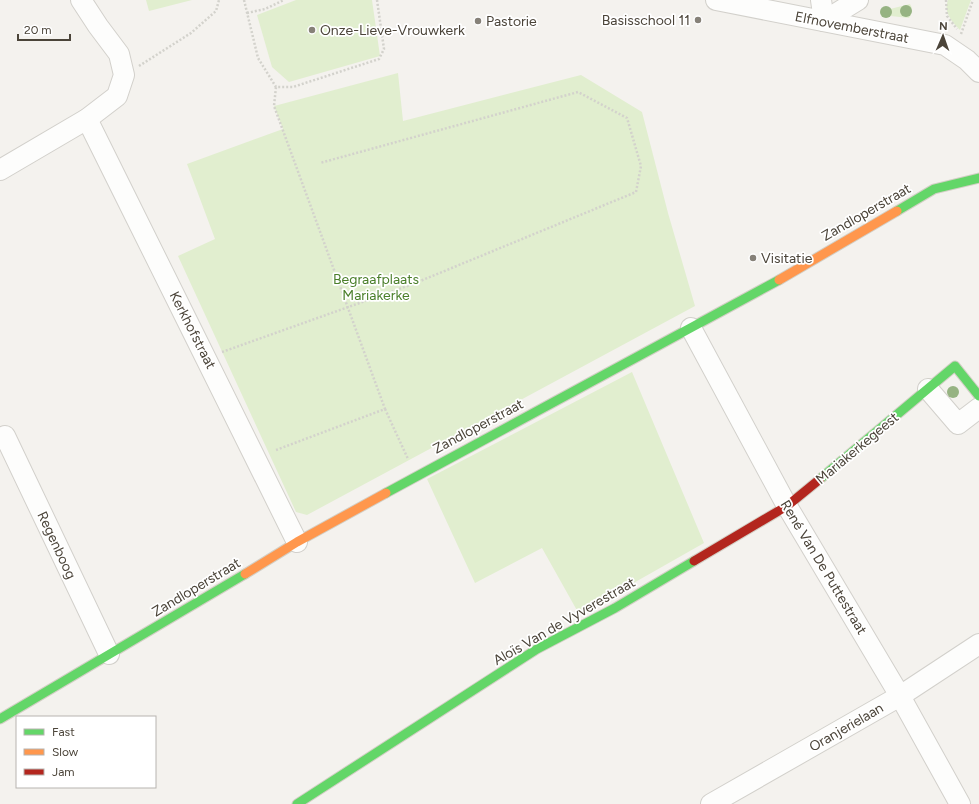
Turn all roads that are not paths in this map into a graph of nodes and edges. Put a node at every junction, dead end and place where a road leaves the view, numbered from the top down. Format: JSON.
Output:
{"nodes":[{"id":1,"x":81,"y":0,"type":"edge"},
{"id":2,"x":716,"y":0,"type":"edge"},
{"id":3,"x":821,"y":0,"type":"edge"},
{"id":4,"x":858,"y":0,"type":"edge"},
{"id":5,"x":824,"y":21,"type":"junction"},
{"id":6,"x":979,"y":72,"type":"edge"},
{"id":7,"x":87,"y":119,"type":"junction"},
{"id":8,"x":0,"y":170,"type":"edge"},
{"id":9,"x":979,"y":178,"type":"edge"},
{"id":10,"x":691,"y":328,"type":"junction"},
{"id":11,"x":928,"y":389,"type":"junction"},
{"id":12,"x":979,"y":396,"type":"edge"},
{"id":13,"x":979,"y":408,"type":"edge"},
{"id":14,"x":6,"y":436,"type":"dead end"},
{"id":15,"x":787,"y":506,"type":"junction"},
{"id":16,"x":297,"y":542,"type":"junction"},
{"id":17,"x":979,"y":644,"type":"edge"},
{"id":18,"x":109,"y":654,"type":"junction"},
{"id":19,"x":900,"y":696,"type":"junction"},
{"id":20,"x":0,"y":719,"type":"edge"},
{"id":21,"x":742,"y":796,"type":"edge"},
{"id":22,"x":297,"y":804,"type":"edge"},
{"id":23,"x":711,"y":804,"type":"edge"},
{"id":24,"x":960,"y":804,"type":"edge"}],
"edges":[{"from":1,"to":7,"type":"street"},
{"from":2,"to":5,"type":"street","name":"Elfnovemberstraat"},
{"from":3,"to":5,"type":"street"},
{"from":4,"to":5,"type":"street"},
{"from":5,"to":6,"type":"street","name":"Elfnovemberstraat"},
{"from":7,"to":8,"type":"street"},
{"from":7,"to":16,"type":"street","name":"Kerkhofstraat"},
{"from":9,"to":10,"type":"street","name":"Zandloperstraat"},
{"from":10,"to":15,"type":"street","name":"René Van De Puttestraat"},
{"from":10,"to":16,"type":"street","name":"Zandloperstraat"},
{"from":11,"to":12,"type":"street","name":"Mariakerkegeest"},
{"from":11,"to":13,"type":"street"},
{"from":11,"to":15,"type":"street","name":"Mariakerkegeest"},
{"from":14,"to":18,"type":"street","name":"Regenboog"},
{"from":15,"to":19,"type":"street","name":"René Van De Puttestraat"},
{"from":15,"to":22,"type":"street","name":"Aloïs Van de Vyverestraat"},
{"from":16,"to":18,"type":"street","name":"Zandloperstraat"},
{"from":17,"to":19,"type":"street","name":"Oranjerielaan"},
{"from":18,"to":20,"type":"street","name":"Zandloperstraat"},
{"from":19,"to":21,"type":"street","name":"Oranjerielaan"},
{"from":19,"to":24,"type":"street","name":"René Van De Puttestraat"},
{"from":21,"to":23,"type":"street","name":"Oranjerielaan"}]}
